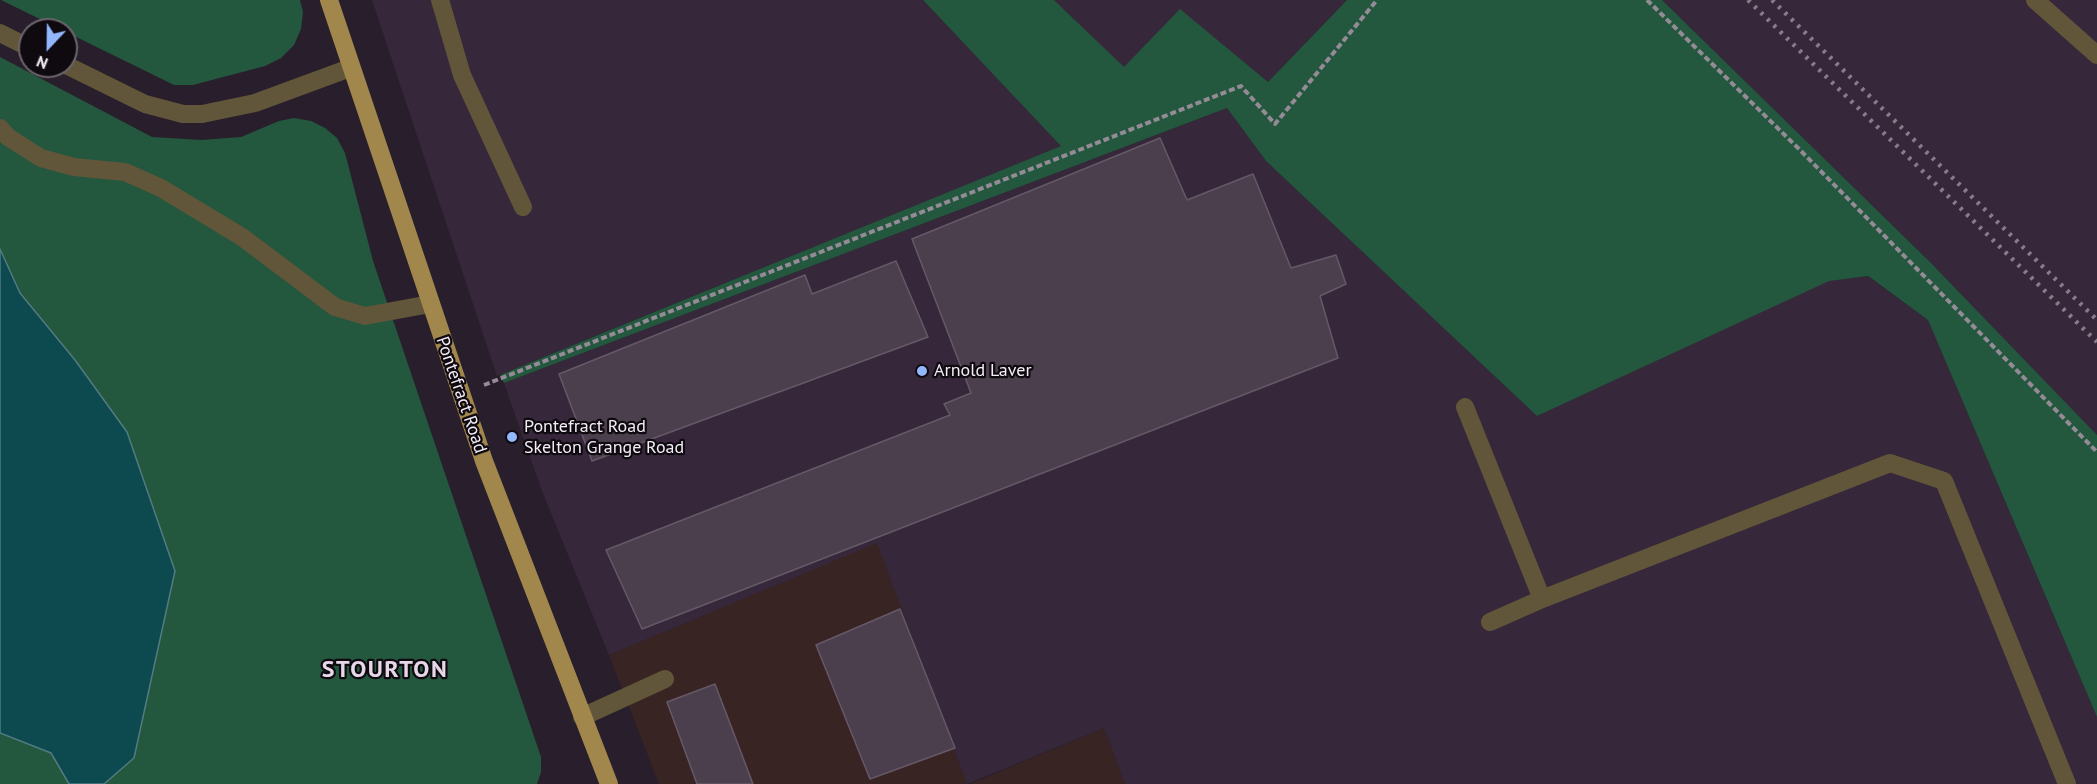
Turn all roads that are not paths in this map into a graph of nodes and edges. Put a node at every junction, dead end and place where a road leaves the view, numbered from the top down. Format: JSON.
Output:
{"nodes":[{"id":1,"x":329,"y":0,"type":"edge"},
{"id":2,"x":440,"y":0,"type":"edge"},
{"id":3,"x":2035,"y":0,"type":"edge"},
{"id":4,"x":0,"y":33,"type":"edge"},
{"id":5,"x":18,"y":42,"type":"edge"},
{"id":6,"x":2097,"y":55,"type":"edge"},
{"id":7,"x":350,"y":68,"type":"junction"},
{"id":8,"x":78,"y":72,"type":"edge"},
{"id":9,"x":0,"y":128,"type":"edge"},
{"id":10,"x":523,"y":207,"type":"dead end"},
{"id":11,"x":430,"y":304,"type":"junction"},
{"id":12,"x":1465,"y":407,"type":"dead end"},
{"id":13,"x":1542,"y":599,"type":"junction"},
{"id":14,"x":1490,"y":622,"type":"dead end"},
{"id":15,"x":665,"y":679,"type":"dead end"},
{"id":16,"x":582,"y":717,"type":"junction"},
{"id":17,"x":609,"y":784,"type":"edge"},
{"id":18,"x":2067,"y":784,"type":"edge"}],
"edges":[{"from":1,"to":7,"type":"main road","name":"Pontefract Road"},
{"from":2,"to":10,"type":"lane"},
{"from":3,"to":6,"type":"lane"},
{"from":4,"to":5,"type":"lane"},
{"from":7,"to":8,"type":"lane"},
{"from":7,"to":11,"type":"main road","name":"Pontefract Road"},
{"from":9,"to":11,"type":"lane"},
{"from":11,"to":16,"type":"main road","name":"Pontefract Road"},
{"from":12,"to":13,"type":"lane"},
{"from":13,"to":14,"type":"lane"},
{"from":13,"to":18,"type":"lane"},
{"from":15,"to":16,"type":"lane"},
{"from":16,"to":17,"type":"main road","name":"Pontefract Road"}]}
